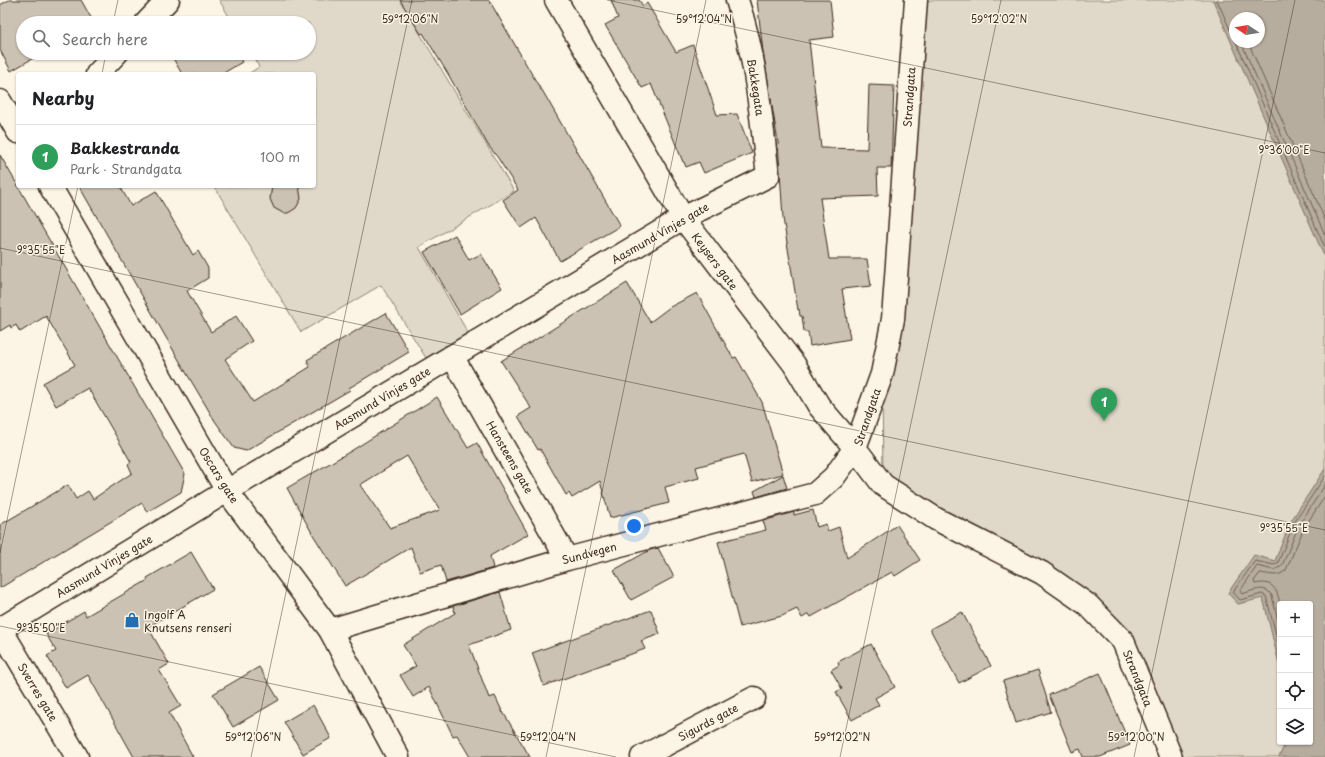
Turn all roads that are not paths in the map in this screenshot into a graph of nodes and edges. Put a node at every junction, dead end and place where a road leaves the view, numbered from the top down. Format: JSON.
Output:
{"nodes":[{"id":1,"x":168,"y":0,"type":"edge"},
{"id":2,"x":556,"y":0,"type":"edge"},
{"id":3,"x":737,"y":0,"type":"edge"},
{"id":4,"x":916,"y":0,"type":"edge"},
{"id":5,"x":153,"y":16,"type":"edge"},
{"id":6,"x":110,"y":60,"type":"edge"},
{"id":7,"x":99,"y":72,"type":"edge"},
{"id":8,"x":0,"y":100,"type":"edge"},
{"id":9,"x":12,"y":123,"type":"edge"},
{"id":10,"x":768,"y":176,"type":"joint"},
{"id":11,"x":51,"y":188,"type":"edge"},
{"id":12,"x":683,"y":218,"type":"junction"},
{"id":13,"x":452,"y":356,"type":"junction"},
{"id":14,"x":854,"y":448,"type":"junction"},
{"id":15,"x":227,"y":491,"type":"junction"},
{"id":16,"x":567,"y":559,"type":"junction"},
{"id":17,"x":0,"y":628,"type":"edge"},
{"id":18,"x":330,"y":630,"type":"junction"},
{"id":19,"x":754,"y":698,"type":"dead end"},
{"id":20,"x":77,"y":757,"type":"edge"},
{"id":21,"x":398,"y":757,"type":"edge"},
{"id":22,"x":642,"y":757,"type":"edge"},
{"id":23,"x":1171,"y":757,"type":"edge"}],
"edges":[{"from":1,"to":5,"type":"street"},
{"from":2,"to":12,"type":"street","name":"Keysers gate"},
{"from":3,"to":10,"type":"street","name":"Bakkegata"},
{"from":4,"to":14,"type":"street","name":"Strandgata"},
{"from":6,"to":7,"type":"street"},
{"from":8,"to":9,"type":"street"},
{"from":10,"to":12,"type":"street","name":"Aasmund Vinjes gate"},
{"from":11,"to":15,"type":"street","name":"Oscars gate"},
{"from":12,"to":13,"type":"street","name":"Aasmund Vinjes gate"},
{"from":12,"to":14,"type":"street","name":"Keysers gate"},
{"from":13,"to":15,"type":"street","name":"Aasmund Vinjes gate"},
{"from":13,"to":16,"type":"street","name":"Hansteens gate"},
{"from":14,"to":16,"type":"street","name":"Sundvegen"},
{"from":14,"to":23,"type":"street","name":"Strandgata"},
{"from":15,"to":17,"type":"street","name":"Aasmund Vinjes gate"},
{"from":15,"to":18,"type":"street","name":"Oscars gate"},
{"from":16,"to":18,"type":"street","name":"Sundvegen"},
{"from":17,"to":20,"type":"street","name":"Sverres gate"},
{"from":18,"to":21,"type":"street","name":"Oscars gate"},
{"from":19,"to":22,"type":"street","name":"Sigurds gate"}]}
